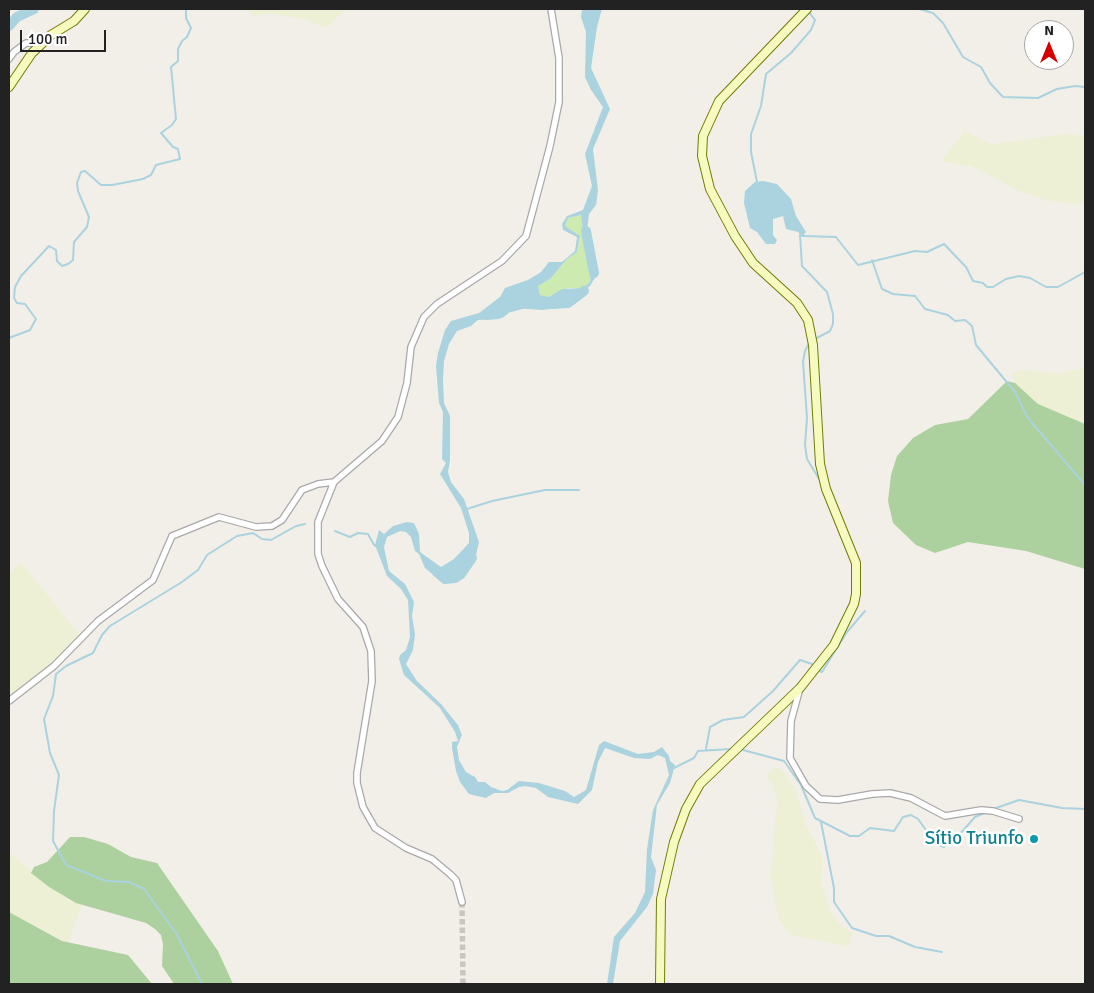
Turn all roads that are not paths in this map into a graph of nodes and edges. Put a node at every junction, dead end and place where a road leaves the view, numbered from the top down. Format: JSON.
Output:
{"nodes":[{"id":1,"x":85,"y":9,"type":"edge"},
{"id":2,"x":551,"y":9,"type":"edge"},
{"id":3,"x":807,"y":9,"type":"edge"},
{"id":4,"x":42,"y":43,"type":"junction"},
{"id":5,"x":9,"y":59,"type":"edge"},
{"id":6,"x":9,"y":87,"type":"edge"},
{"id":7,"x":334,"y":482,"type":"junction"},
{"id":8,"x":800,"y":688,"type":"junction"},
{"id":9,"x":9,"y":702,"type":"edge"},
{"id":10,"x":1019,"y":819,"type":"dead end"},
{"id":11,"x":462,"y":902,"type":"tunnel mouth"},
{"id":12,"x":660,"y":984,"type":"edge"}],
"edges":[{"from":1,"to":4,"type":"main road"},
{"from":2,"to":7,"type":"street"},
{"from":3,"to":8,"type":"main road"},
{"from":4,"to":5,"type":"street"},
{"from":4,"to":6,"type":"main road"},
{"from":7,"to":9,"type":"street"},
{"from":7,"to":11,"type":"street"},
{"from":8,"to":10,"type":"street"},
{"from":8,"to":12,"type":"main road"}]}
